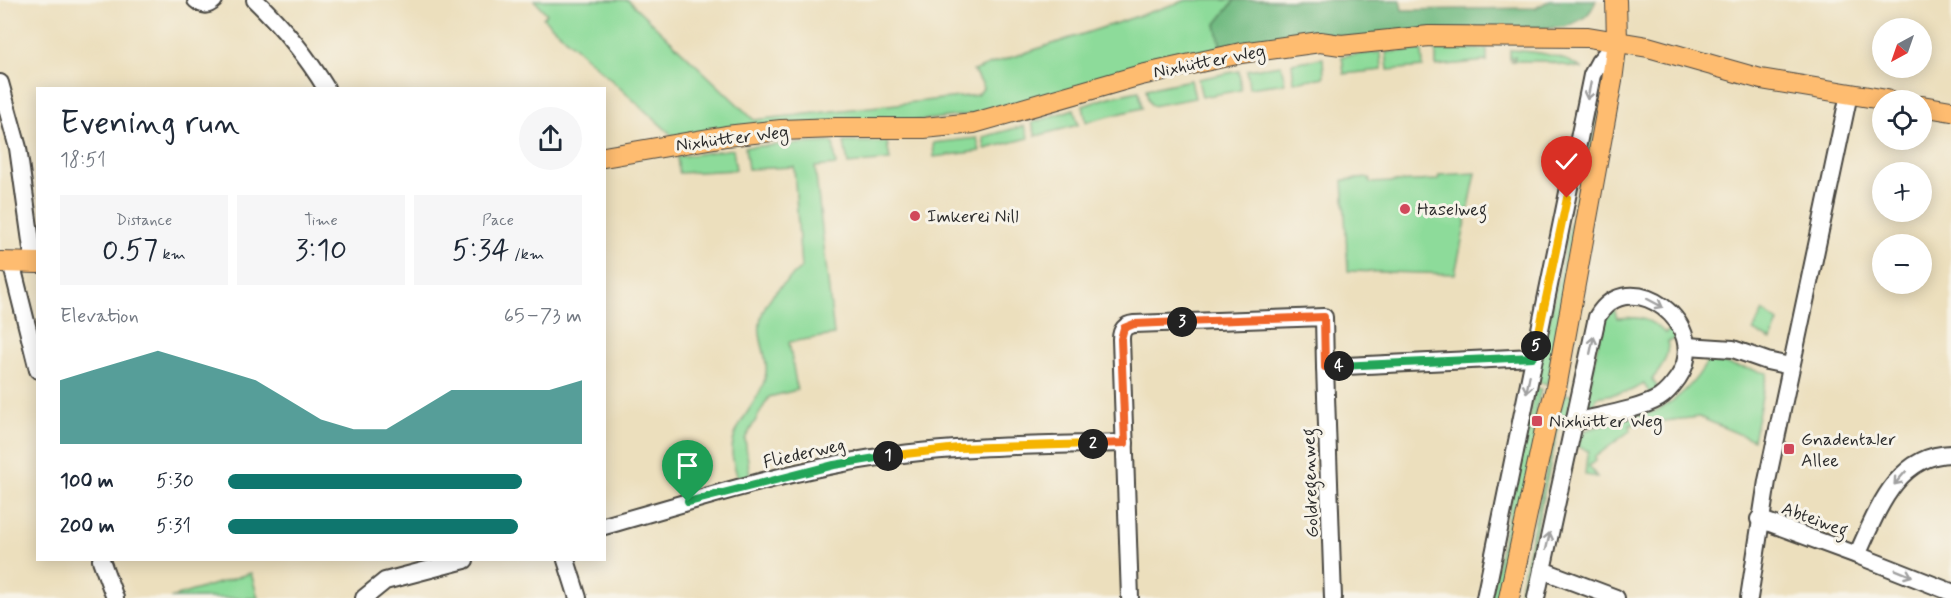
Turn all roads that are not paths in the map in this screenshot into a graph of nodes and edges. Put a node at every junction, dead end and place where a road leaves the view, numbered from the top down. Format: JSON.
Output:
{"nodes":[{"id":1,"x":196,"y":0,"type":"edge"},
{"id":2,"x":214,"y":0,"type":"edge"},
{"id":3,"x":255,"y":0,"type":"edge"},
{"id":4,"x":1616,"y":0,"type":"edge"},
{"id":5,"x":1617,"y":41,"type":"junction"},
{"id":6,"x":0,"y":83,"type":"edge"},
{"id":7,"x":325,"y":87,"type":"edge"},
{"id":8,"x":1849,"y":94,"type":"junction"},
{"id":9,"x":1872,"y":98,"type":"edge"},
{"id":10,"x":1932,"y":108,"type":"edge"},
{"id":11,"x":1951,"y":111,"type":"edge"},
{"id":12,"x":606,"y":157,"type":"edge"},
{"id":13,"x":6,"y":262,"type":"edge"},
{"id":14,"x":36,"y":263,"type":"edge"},
{"id":15,"x":1687,"y":346,"type":"junction"},
{"id":16,"x":1533,"y":357,"type":"junction"},
{"id":17,"x":36,"y":363,"type":"edge"},
{"id":18,"x":1790,"y":366,"type":"junction"},
{"id":19,"x":1325,"y":367,"type":"junction"},
{"id":20,"x":1575,"y":422,"type":"junction"},
{"id":21,"x":1125,"y":443,"type":"junction"},
{"id":22,"x":1951,"y":454,"type":"edge"},
{"id":23,"x":1759,"y":519,"type":"junction"},
{"id":24,"x":606,"y":525,"type":"edge"},
{"id":25,"x":1857,"y":555,"type":"junction"},
{"id":26,"x":100,"y":561,"type":"edge"},
{"id":27,"x":461,"y":561,"type":"edge"},
{"id":28,"x":566,"y":561,"type":"edge"},
{"id":29,"x":1542,"y":570,"type":"junction"},
{"id":30,"x":1951,"y":592,"type":"edge"},
{"id":31,"x":115,"y":598,"type":"edge"},
{"id":32,"x":364,"y":598,"type":"edge"},
{"id":33,"x":578,"y":598,"type":"edge"},
{"id":34,"x":1130,"y":598,"type":"edge"},
{"id":35,"x":1333,"y":598,"type":"edge"},
{"id":36,"x":1485,"y":598,"type":"edge"},
{"id":37,"x":1509,"y":598,"type":"edge"},
{"id":38,"x":1536,"y":598,"type":"edge"},
{"id":39,"x":1616,"y":598,"type":"edge"},
{"id":40,"x":1749,"y":598,"type":"edge"}],
"edges":[{"from":1,"to":2,"type":"street"},
{"from":3,"to":7,"type":"street"},
{"from":4,"to":5,"type":"main road"},
{"from":5,"to":8,"type":"main road","name":"Nixhütter Weg"},
{"from":5,"to":12,"type":"main road","name":"Nixhütter Weg"},
{"from":5,"to":16,"type":"street","one_way":true},
{"from":5,"to":37,"type":"main road"},
{"from":6,"to":14,"type":"street"},
{"from":8,"to":9,"type":"main road","name":"Nixhütter Weg"},
{"from":8,"to":18,"type":"street"},
{"from":10,"to":11,"type":"main road"},
{"from":13,"to":14,"type":"main road"},
{"from":13,"to":17,"type":"street"},
{"from":15,"to":18,"type":"street"},
{"from":15,"to":20,"type":"street"},
{"from":20,"to":15,"type":"street","one_way":true},
{"from":16,"to":19,"type":"street"},
{"from":16,"to":36,"type":"street","one_way":true},
{"from":18,"to":23,"type":"street"},
{"from":19,"to":21,"type":"street"},
{"from":19,"to":35,"type":"street","name":"Goldregenweg"},
{"from":29,"to":20,"type":"street","one_way":true},
{"from":21,"to":24,"type":"street","name":"Fliederweg"},
{"from":21,"to":34,"type":"street"},
{"from":22,"to":25,"type":"street","name":"Abteiweg","one_way":true},
{"from":23,"to":25,"type":"street","name":"Abteiweg"},
{"from":23,"to":40,"type":"street"},
{"from":25,"to":30,"type":"street","name":"Abteiweg","one_way":true},
{"from":26,"to":31,"type":"street"},
{"from":27,"to":32,"type":"street"},
{"from":28,"to":33,"type":"street"},
{"from":29,"to":38,"type":"street"},
{"from":29,"to":39,"type":"street"}]}
